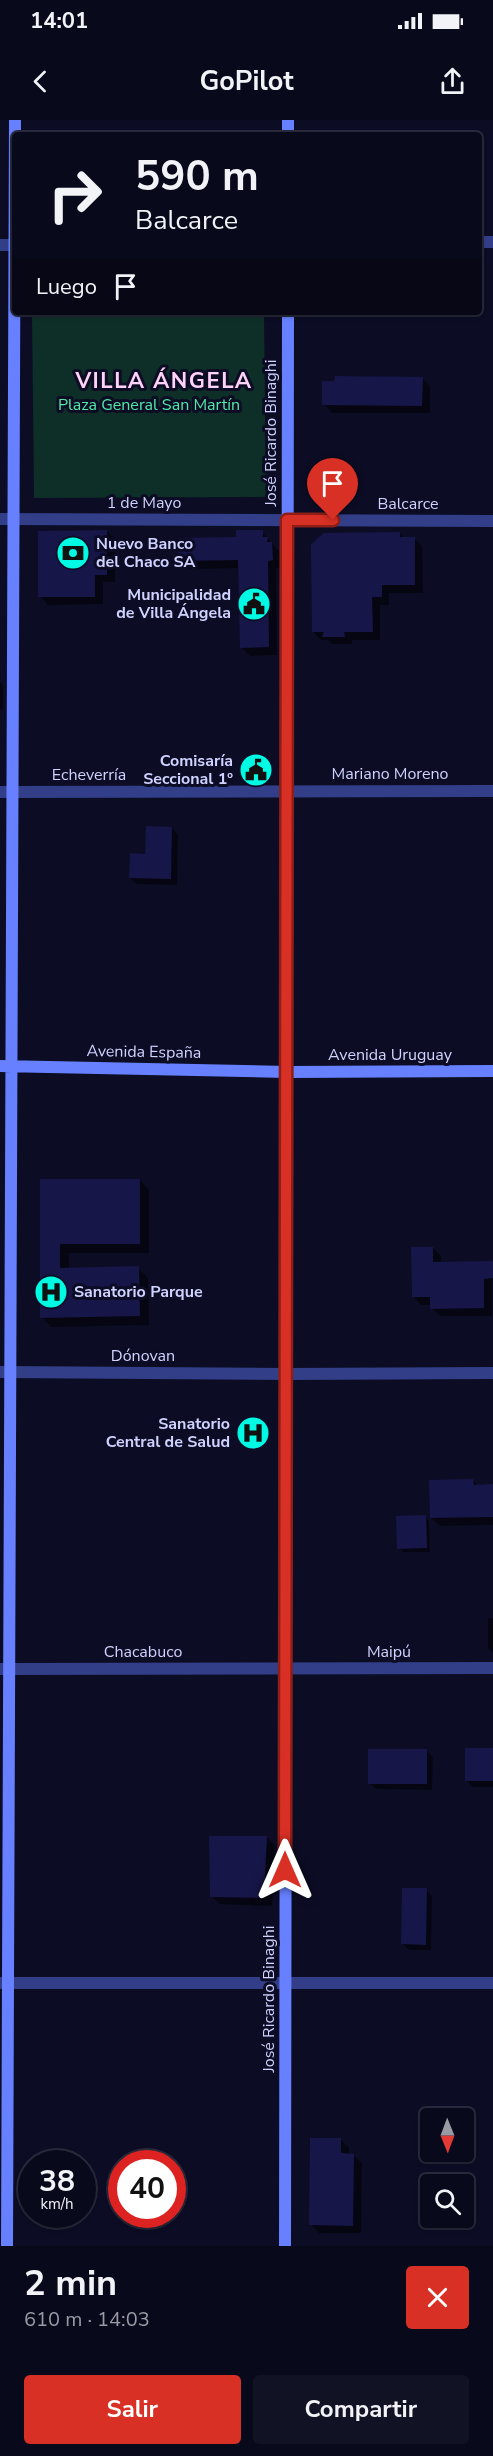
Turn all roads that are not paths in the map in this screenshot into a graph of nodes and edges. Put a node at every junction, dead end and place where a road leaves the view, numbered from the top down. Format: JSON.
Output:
{"nodes":[{"id":1,"x":14,"y":315,"type":"edge"},
{"id":2,"x":288,"y":315,"type":"edge"},
{"id":3,"x":0,"y":519,"type":"edge"},
{"id":4,"x":13,"y":519,"type":"junction"},
{"id":5,"x":287,"y":520,"type":"junction"},
{"id":6,"x":493,"y":521,"type":"edge"},
{"id":7,"x":287,"y":790,"type":"junction"},
{"id":8,"x":493,"y":791,"type":"edge"},
{"id":9,"x":6,"y":792,"type":"edge"},
{"id":10,"x":5,"y":1066,"type":"edge"},
{"id":11,"x":493,"y":1071,"type":"edge"},
{"id":12,"x":287,"y":1072,"type":"junction"},
{"id":13,"x":5,"y":1372,"type":"edge"},
{"id":14,"x":493,"y":1373,"type":"edge"},
{"id":15,"x":286,"y":1374,"type":"junction"},
{"id":16,"x":286,"y":1668,"type":"junction"},
{"id":17,"x":493,"y":1668,"type":"edge"},
{"id":18,"x":4,"y":1669,"type":"edge"},
{"id":19,"x":4,"y":1983,"type":"edge"},
{"id":20,"x":285,"y":1983,"type":"junction"},
{"id":21,"x":493,"y":1983,"type":"edge"},
{"id":22,"x":7,"y":2246,"type":"edge"},
{"id":23,"x":285,"y":2246,"type":"edge"}],
"edges":[{"from":1,"to":4,"type":"street"},
{"from":2,"to":5,"type":"street","name":"José Ricardo Binaghi"},
{"from":3,"to":4,"type":"street","name":"1 de Mayo"},
{"from":4,"to":5,"type":"street","name":"1 de Mayo"},
{"from":4,"to":9,"type":"street"},
{"from":5,"to":6,"type":"street","name":"Balcarce"},
{"from":5,"to":7,"type":"street","name":"José Ricardo Binaghi"},
{"from":7,"to":8,"type":"street","name":"Mariano Moreno"},
{"from":7,"to":9,"type":"street","name":"Echeverría"},
{"from":7,"to":12,"type":"street","name":"José Ricardo Binaghi"},
{"from":9,"to":10,"type":"street"},
{"from":10,"to":12,"type":"street","name":"Avenida España"},
{"from":10,"to":13,"type":"street"},
{"from":11,"to":12,"type":"street","name":"Avenida Uruguay"},
{"from":12,"to":15,"type":"street","name":"José Ricardo Binaghi"},
{"from":13,"to":15,"type":"street","name":"Dónovan"},
{"from":13,"to":18,"type":"street"},
{"from":14,"to":15,"type":"street","name":"Dónovan"},
{"from":15,"to":16,"type":"street","name":"José Ricardo Binaghi"},
{"from":16,"to":17,"type":"street","name":"Maipú"},
{"from":16,"to":18,"type":"street","name":"Chacabuco"},
{"from":16,"to":20,"type":"street","name":"José Ricardo Binaghi"},
{"from":18,"to":19,"type":"street"},
{"from":19,"to":20,"type":"street"},
{"from":19,"to":22,"type":"street"},
{"from":20,"to":21,"type":"street"},
{"from":20,"to":23,"type":"street","name":"José Ricardo Binaghi"}]}
